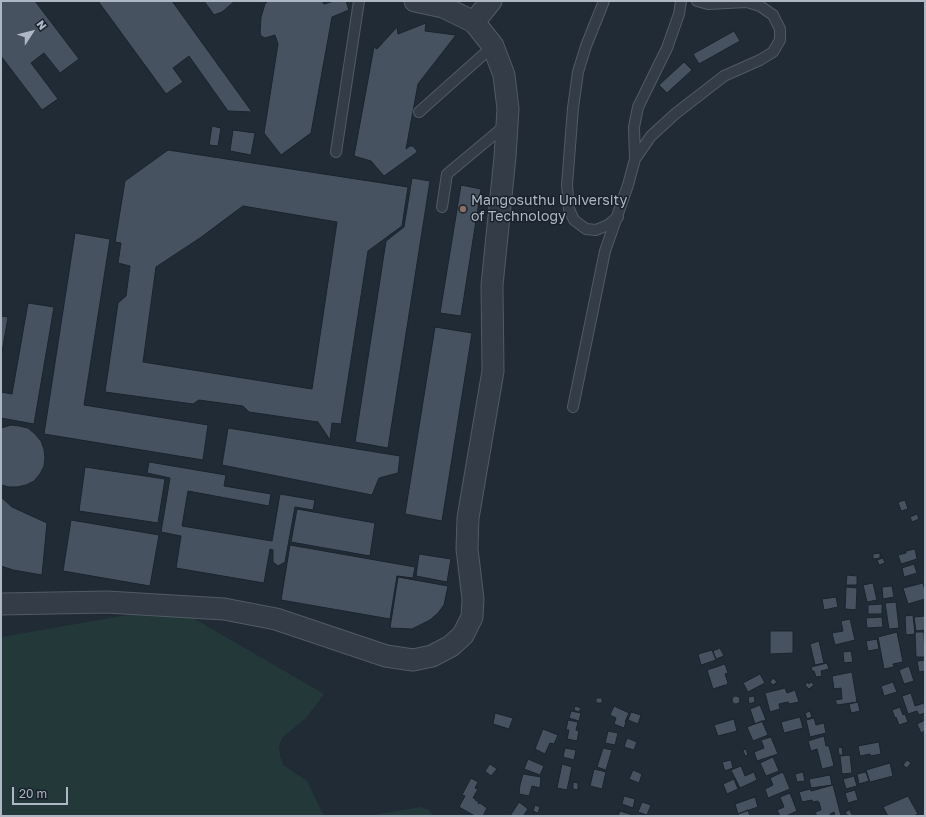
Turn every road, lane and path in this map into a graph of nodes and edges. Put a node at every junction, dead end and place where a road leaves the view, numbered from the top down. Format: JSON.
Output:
{"nodes":[{"id":1,"x":360,"y":1,"type":"edge"},
{"id":2,"x":415,"y":1,"type":"edge"},
{"id":3,"x":491,"y":1,"type":"edge"},
{"id":4,"x":604,"y":1,"type":"edge"},
{"id":5,"x":681,"y":1,"type":"edge"},
{"id":6,"x":697,"y":1,"type":"edge"},
{"id":7,"x":474,"y":22,"type":"junction"},
{"id":8,"x":493,"y":46,"type":"junction"},
{"id":9,"x":419,"y":112,"type":"dead end"},
{"id":10,"x":507,"y":124,"type":"junction"},
{"id":11,"x":336,"y":152,"type":"dead end"},
{"id":12,"x":635,"y":159,"type":"junction"},
{"id":13,"x":442,"y":207,"type":"dead end"},
{"id":14,"x":618,"y":217,"type":"junction"},
{"id":15,"x":573,"y":407,"type":"dead end"},
{"id":16,"x":1,"y":604,"type":"edge"}],
"edges":[{"from":1,"to":11,"type":"lane"},
{"from":2,"to":7,"type":"street"},
{"from":3,"to":7,"type":"street"},
{"from":4,"to":14,"type":"lane"},
{"from":5,"to":12,"type":"lane"},
{"from":6,"to":12,"type":"lane"},
{"from":7,"to":8,"type":"street"},
{"from":8,"to":9,"type":"lane"},
{"from":8,"to":10,"type":"street"},
{"from":10,"to":13,"type":"lane"},
{"from":10,"to":16,"type":"street"},
{"from":12,"to":14,"type":"lane"},
{"from":14,"to":15,"type":"lane"}]}
